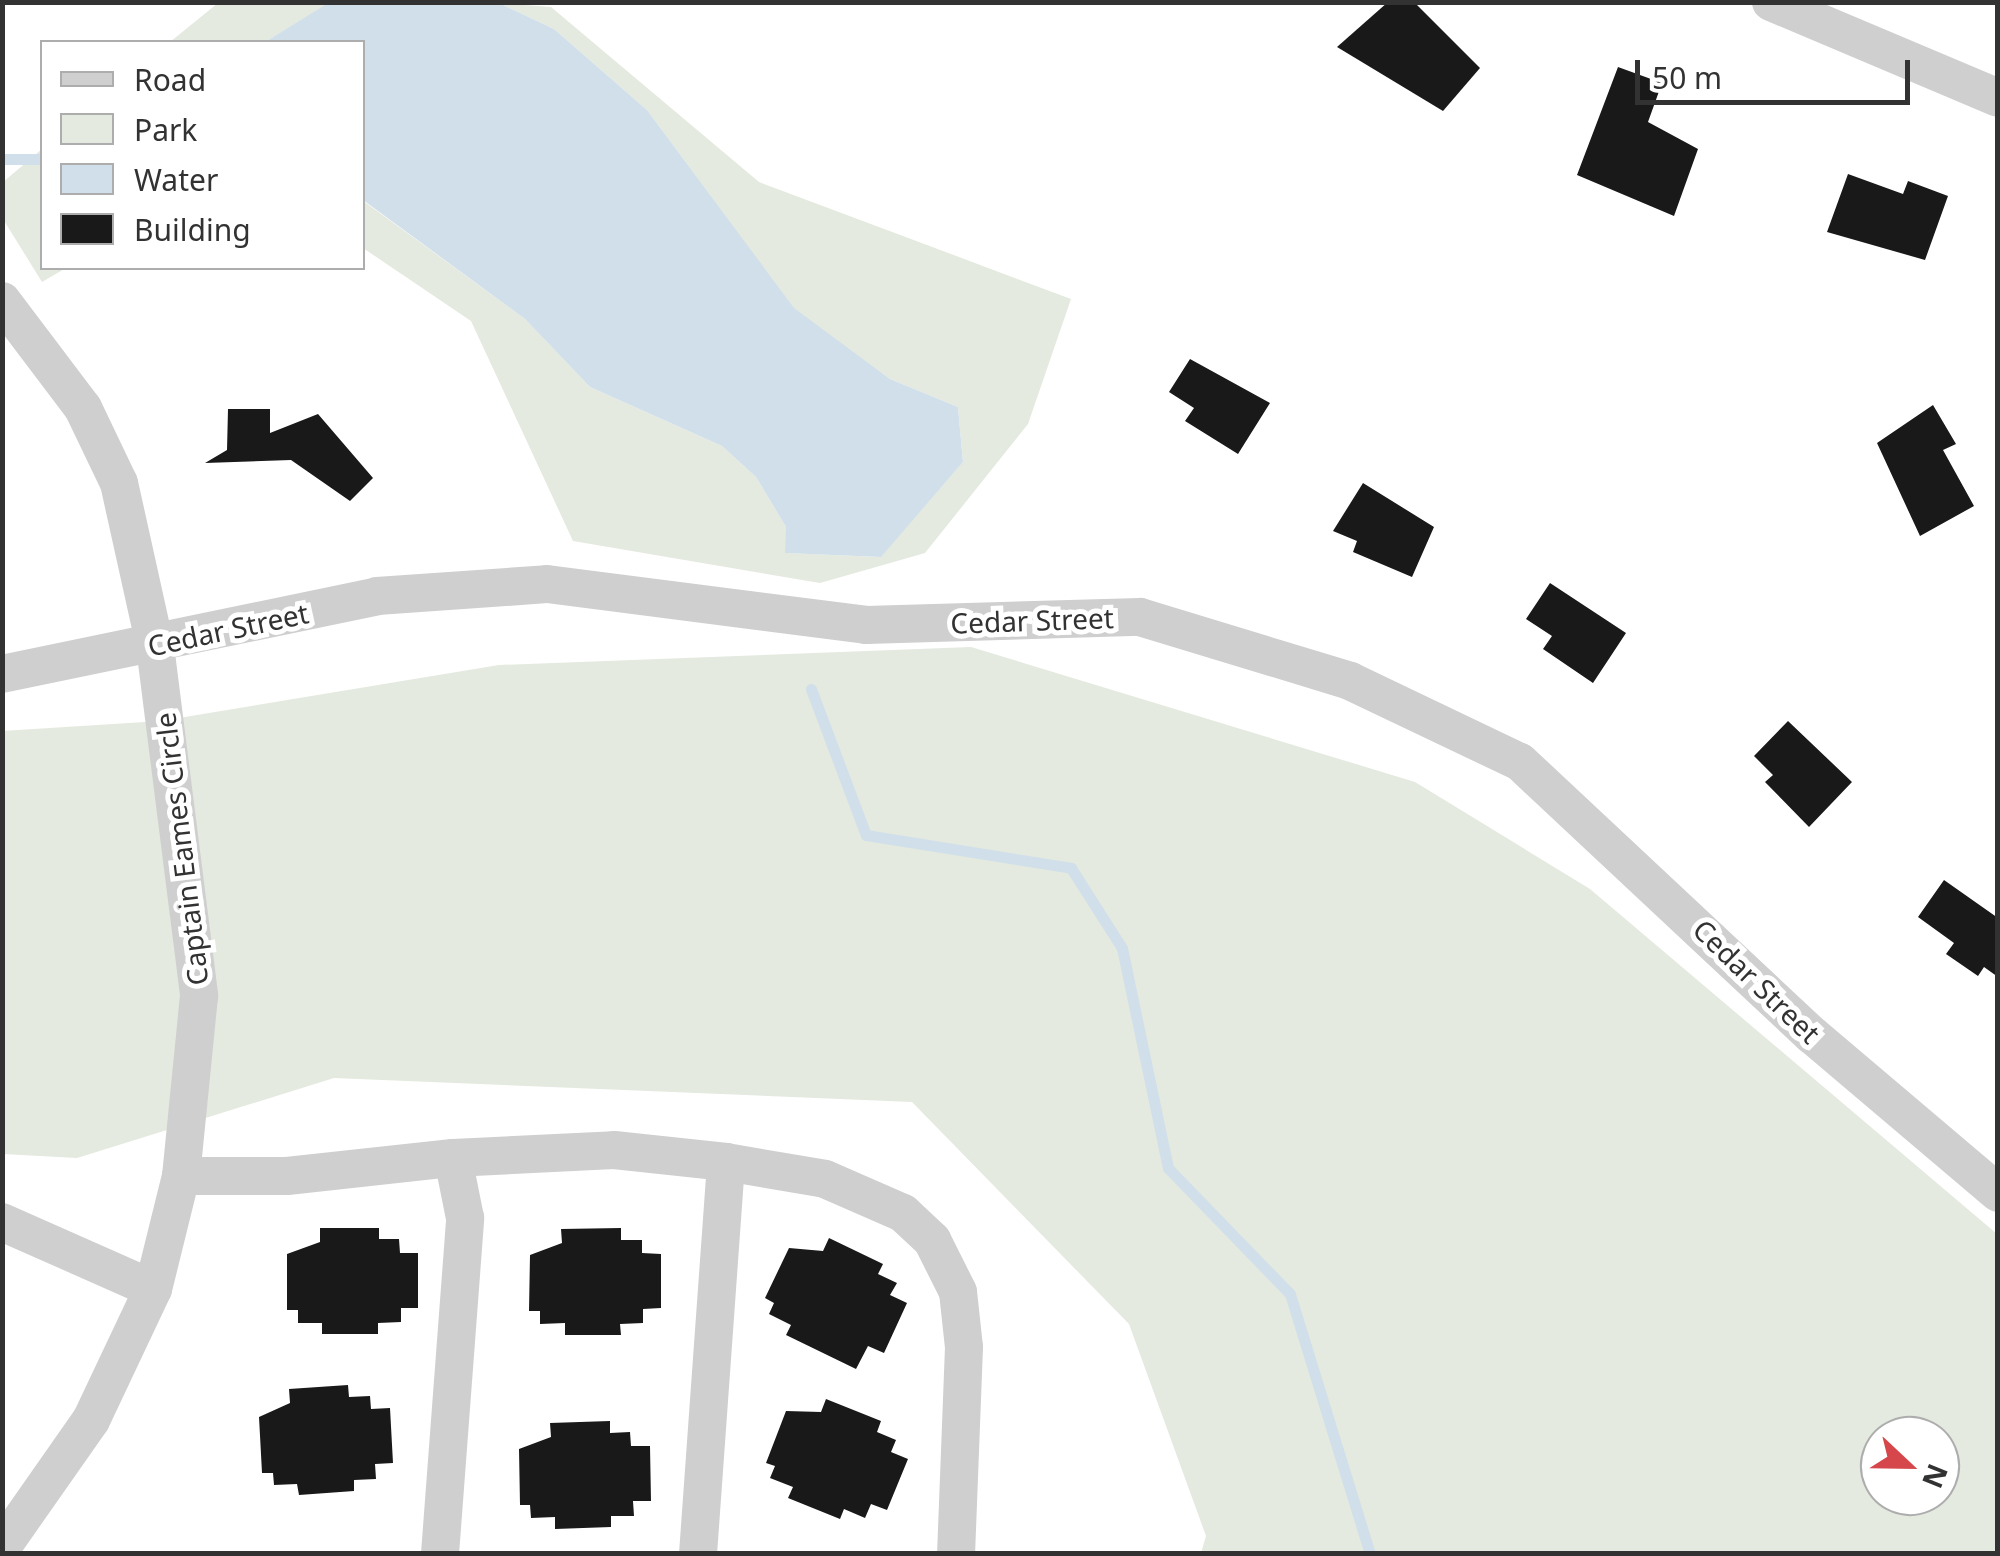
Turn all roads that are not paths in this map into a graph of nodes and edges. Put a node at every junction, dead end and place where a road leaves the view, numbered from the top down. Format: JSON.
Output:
{"nodes":[{"id":1,"x":1770,"y":2,"type":"edge"},
{"id":2,"x":1998,"y":98,"type":"edge"},
{"id":3,"x":2,"y":301,"type":"edge"},
{"id":4,"x":155,"y":646,"type":"junction"},
{"id":5,"x":2,"y":674,"type":"edge"},
{"id":6,"x":452,"y":1158,"type":"junction"},
{"id":7,"x":726,"y":1162,"type":"junction"},
{"id":8,"x":181,"y":1176,"type":"junction"},
{"id":9,"x":1998,"y":1193,"type":"edge"},
{"id":10,"x":2,"y":1222,"type":"edge"},
{"id":11,"x":153,"y":1289,"type":"junction"},
{"id":12,"x":2,"y":1546,"type":"edge"},
{"id":13,"x":440,"y":1554,"type":"edge"},
{"id":14,"x":698,"y":1554,"type":"edge"},
{"id":15,"x":956,"y":1554,"type":"edge"}],
"edges":[{"from":1,"to":2,"type":"street"},
{"from":3,"to":4,"type":"street","name":"Captain Eames Circle"},
{"from":4,"to":5,"type":"street","name":"Cedar Street"},
{"from":4,"to":8,"type":"street","name":"Captain Eames Circle"},
{"from":4,"to":9,"type":"street","name":"Cedar Street"},
{"from":6,"to":7,"type":"street"},
{"from":6,"to":8,"type":"street"},
{"from":6,"to":13,"type":"street"},
{"from":7,"to":14,"type":"street"},
{"from":7,"to":15,"type":"street"},
{"from":8,"to":11,"type":"street","name":"Captain Eames Circle"},
{"from":10,"to":11,"type":"street"},
{"from":11,"to":12,"type":"street","name":"Captain Eames Circle"}]}
